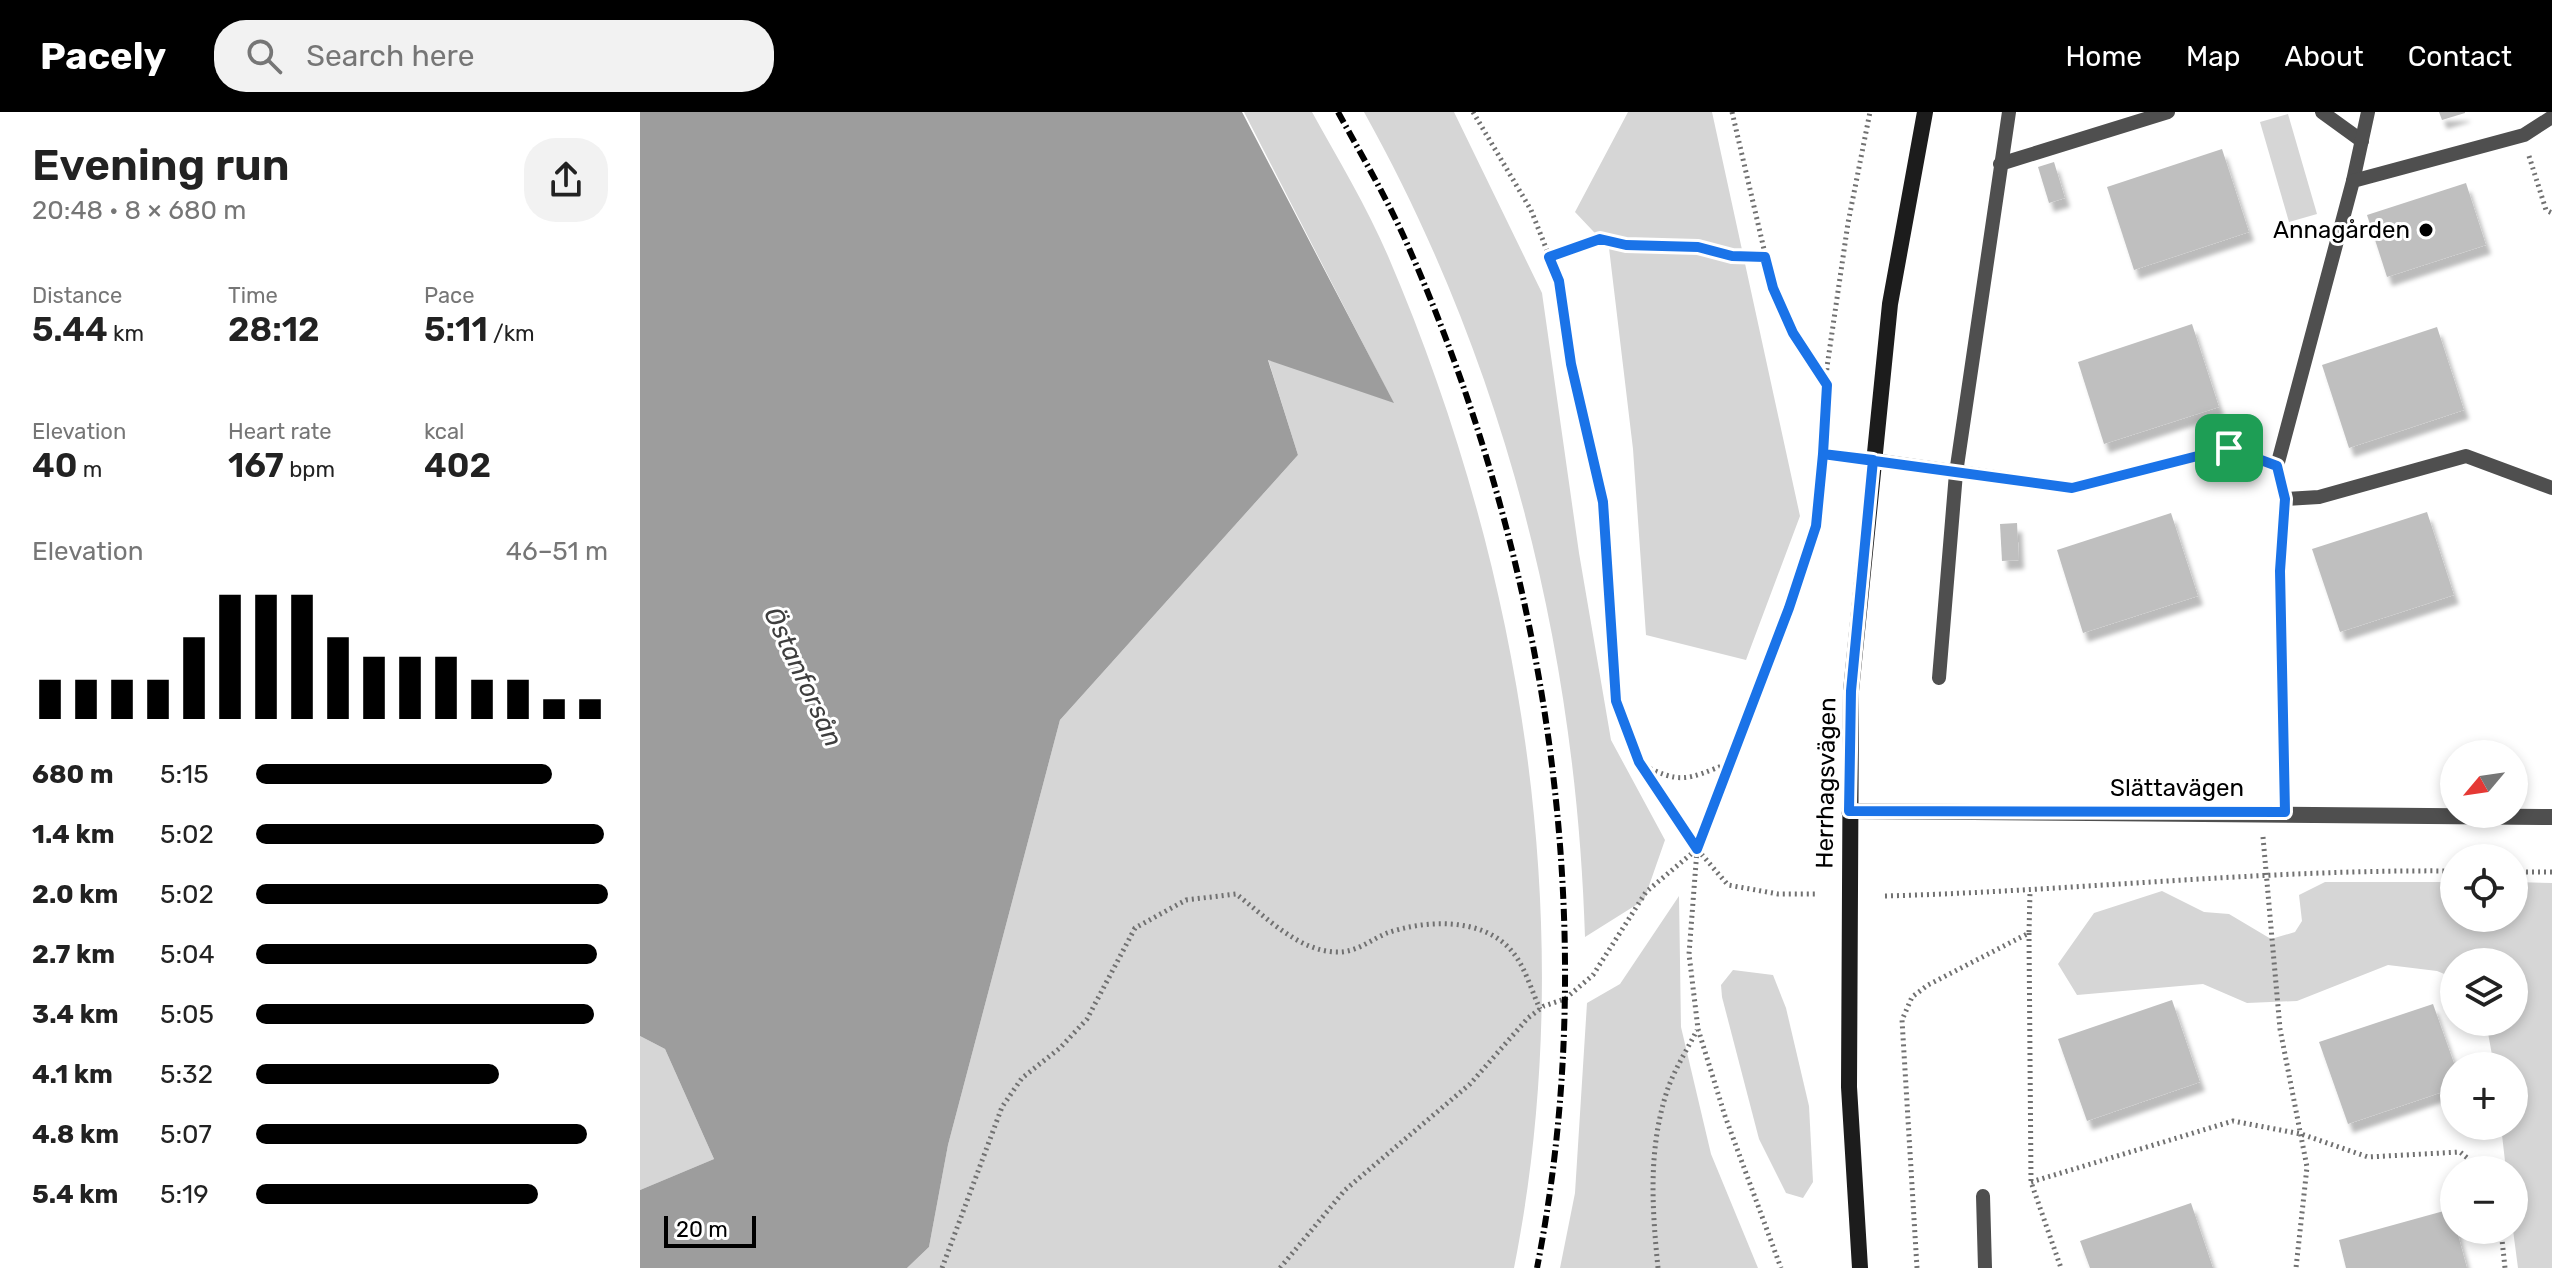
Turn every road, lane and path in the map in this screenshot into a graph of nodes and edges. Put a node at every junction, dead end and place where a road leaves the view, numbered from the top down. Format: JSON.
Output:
{"nodes":[{"id":1,"x":1473,"y":112,"type":"edge"},
{"id":2,"x":1732,"y":112,"type":"edge"},
{"id":3,"x":1870,"y":112,"type":"edge"},
{"id":4,"x":1925,"y":112,"type":"edge"},
{"id":5,"x":2009,"y":112,"type":"edge"},
{"id":6,"x":2168,"y":112,"type":"edge"},
{"id":7,"x":2322,"y":112,"type":"edge"},
{"id":8,"x":2368,"y":112,"type":"edge"},
{"id":9,"x":2552,"y":117,"type":"edge"},
{"id":10,"x":2524,"y":135,"type":"junction"},
{"id":11,"x":2362,"y":141,"type":"junction"},
{"id":12,"x":2000,"y":164,"type":"junction"},
{"id":13,"x":2353,"y":181,"type":"junction"},
{"id":14,"x":2552,"y":213,"type":"edge"},
{"id":15,"x":1549,"y":257,"type":"junction"},
{"id":16,"x":1765,"y":257,"type":"junction"},
{"id":17,"x":1827,"y":385,"type":"junction"},
{"id":18,"x":1823,"y":454,"type":"junction"},
{"id":19,"x":1873,"y":460,"type":"junction"},
{"id":20,"x":2277,"y":466,"type":"junction"},
{"id":21,"x":1956,"y":473,"type":"junction"},
{"id":22,"x":2552,"y":488,"type":"edge"},
{"id":23,"x":2285,"y":499,"type":"junction"},
{"id":24,"x":1939,"y":678,"type":"dead end"},
{"id":25,"x":1639,"y":762,"type":"junction"},
{"id":26,"x":1729,"y":763,"type":"junction"},
{"id":27,"x":1849,"y":811,"type":"junction"},
{"id":28,"x":2262,"y":812,"type":"junction"},
{"id":29,"x":2285,"y":812,"type":"junction"},
{"id":30,"x":2552,"y":817,"type":"edge"},
{"id":31,"x":1697,"y":849,"type":"junction"},
{"id":32,"x":2440,"y":872,"type":"edge"},
{"id":33,"x":2528,"y":872,"type":"edge"},
{"id":34,"x":2552,"y":872,"type":"edge"},
{"id":35,"x":2265,"y":878,"type":"junction"},
{"id":36,"x":2030,"y":892,"type":"junction"},
{"id":37,"x":1817,"y":894,"type":"dead end"},
{"id":38,"x":1885,"y":896,"type":"dead end"},
{"id":39,"x":2029,"y":933,"type":"junction"},
{"id":40,"x":1540,"y":1009,"type":"junction"},
{"id":41,"x":1698,"y":1029,"type":"junction"},
{"id":42,"x":2301,"y":1134,"type":"junction"},
{"id":43,"x":2465,"y":1156,"type":"edge"},
{"id":44,"x":2031,"y":1182,"type":"junction"},
{"id":45,"x":1983,"y":1196,"type":"dead end"},
{"id":46,"x":2502,"y":1244,"type":"edge"},
{"id":47,"x":942,"y":1268,"type":"edge"},
{"id":48,"x":1280,"y":1268,"type":"edge"},
{"id":49,"x":1658,"y":1268,"type":"edge"},
{"id":50,"x":1781,"y":1268,"type":"edge"},
{"id":51,"x":1860,"y":1268,"type":"edge"},
{"id":52,"x":1917,"y":1268,"type":"edge"},
{"id":53,"x":1985,"y":1268,"type":"edge"},
{"id":54,"x":2061,"y":1268,"type":"edge"},
{"id":55,"x":2296,"y":1268,"type":"edge"},
{"id":56,"x":2505,"y":1268,"type":"edge"}],
"edges":[{"from":1,"to":15,"type":"path"},
{"from":2,"to":16,"type":"path"},
{"from":3,"to":17,"type":"path"},
{"from":4,"to":19,"type":"street","name":"Herrhagsvägen"},
{"from":5,"to":12,"type":"lane"},
{"from":6,"to":12,"type":"lane"},
{"from":7,"to":11,"type":"lane"},
{"from":8,"to":11,"type":"lane"},
{"from":9,"to":10,"type":"lane"},
{"from":10,"to":13,"type":"lane"},
{"from":10,"to":14,"type":"path"},
{"from":11,"to":13,"type":"lane"},
{"from":12,"to":21,"type":"lane"},
{"from":13,"to":20,"type":"lane"},
{"from":15,"to":16,"type":"path"},
{"from":15,"to":25,"type":"path"},
{"from":16,"to":17,"type":"path"},
{"from":17,"to":18,"type":"path"},
{"from":18,"to":19,"type":"path"},
{"from":18,"to":26,"type":"path"},
{"from":19,"to":21,"type":"lane"},
{"from":19,"to":27,"type":"street","name":"Herrhagsvägen"},
{"from":20,"to":21,"type":"lane"},
{"from":20,"to":23,"type":"lane"},
{"from":21,"to":24,"type":"lane"},
{"from":22,"to":23,"type":"lane"},
{"from":23,"to":29,"type":"lane"},
{"from":25,"to":26,"type":"path"},
{"from":25,"to":31,"type":"path"},
{"from":26,"to":31,"type":"path"},
{"from":27,"to":28,"type":"street","name":"Slättavägen"},
{"from":27,"to":51,"type":"street","name":"Herrhagsvägen"},
{"from":28,"to":29,"type":"street","name":"Slättavägen"},
{"from":28,"to":35,"type":"path"},
{"from":29,"to":30,"type":"street","name":"Slättavägen"},
{"from":31,"to":37,"type":"path"},
{"from":31,"to":40,"type":"path"},
{"from":31,"to":41,"type":"path"},
{"from":32,"to":35,"type":"path"},
{"from":33,"to":34,"type":"path"},
{"from":35,"to":36,"type":"path"},
{"from":35,"to":42,"type":"path"},
{"from":36,"to":38,"type":"path"},
{"from":36,"to":39,"type":"path"},
{"from":39,"to":44,"type":"path"},
{"from":39,"to":52,"type":"path"},
{"from":40,"to":47,"type":"path"},
{"from":40,"to":48,"type":"path"},
{"from":41,"to":49,"type":"path"},
{"from":41,"to":50,"type":"path"},
{"from":42,"to":43,"type":"path"},
{"from":42,"to":44,"type":"path"},
{"from":42,"to":55,"type":"path"},
{"from":44,"to":54,"type":"path"},
{"from":45,"to":53,"type":"lane"},
{"from":46,"to":56,"type":"path"}]}
